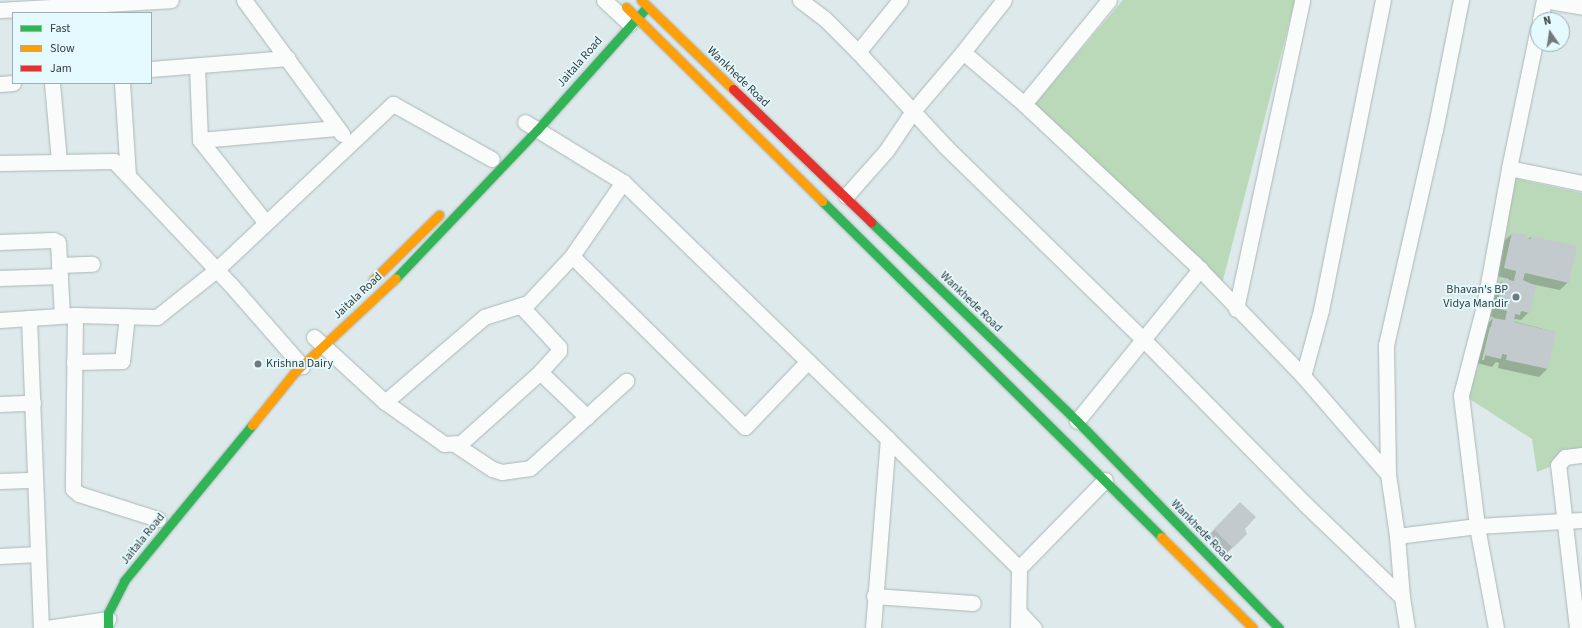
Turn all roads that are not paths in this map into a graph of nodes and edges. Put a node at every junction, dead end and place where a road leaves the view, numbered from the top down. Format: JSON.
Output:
{"nodes":[{"id":1,"x":171,"y":0,"type":"edge"},
{"id":2,"x":244,"y":0,"type":"edge"},
{"id":3,"x":604,"y":0,"type":"edge"},
{"id":4,"x":800,"y":0,"type":"edge"},
{"id":5,"x":900,"y":0,"type":"edge"},
{"id":6,"x":1004,"y":0,"type":"edge"},
{"id":7,"x":1109,"y":0,"type":"edge"},
{"id":8,"x":1302,"y":0,"type":"edge"},
{"id":9,"x":1383,"y":0,"type":"edge"},
{"id":10,"x":1461,"y":0,"type":"edge"},
{"id":11,"x":1544,"y":0,"type":"edge"},
{"id":12,"x":647,"y":2,"type":"edge"},
{"id":13,"x":1582,"y":7,"type":"edge"},
{"id":14,"x":118,"y":8,"type":"edge"},
{"id":15,"x":0,"y":10,"type":"edge"},
{"id":16,"x":45,"y":11,"type":"edge"},
{"id":17,"x":1542,"y":12,"type":"edge"},
{"id":18,"x":626,"y":14,"type":"edge"},
{"id":19,"x":858,"y":52,"type":"junction"},
{"id":20,"x":963,"y":52,"type":"junction"},
{"id":21,"x":1533,"y":52,"type":"edge"},
{"id":22,"x":288,"y":58,"type":"junction"},
{"id":23,"x":197,"y":66,"type":"junction"},
{"id":24,"x":152,"y":69,"type":"edge"},
{"id":25,"x":12,"y":83,"type":"edge"},
{"id":26,"x":0,"y":84,"type":"edge"},
{"id":27,"x":52,"y":84,"type":"edge"},
{"id":28,"x":122,"y":84,"type":"edge"},
{"id":29,"x":1024,"y":104,"type":"junction"},
{"id":30,"x":913,"y":111,"type":"junction"},
{"id":31,"x":528,"y":124,"type":"junction"},
{"id":32,"x":336,"y":128,"type":"junction"},
{"id":33,"x":200,"y":140,"type":"junction"},
{"id":34,"x":351,"y":143,"type":"junction"},
{"id":35,"x":492,"y":159,"type":"dead end"},
{"id":36,"x":59,"y":162,"type":"junction"},
{"id":37,"x":0,"y":163,"type":"edge"},
{"id":38,"x":1508,"y":168,"type":"junction"},
{"id":39,"x":128,"y":176,"type":"junction"},
{"id":40,"x":623,"y":182,"type":"junction"},
{"id":41,"x":1582,"y":183,"type":"edge"},
{"id":42,"x":846,"y":196,"type":"junction"},
{"id":43,"x":443,"y":210,"type":"dead end"},
{"id":44,"x":266,"y":223,"type":"junction"},
{"id":45,"x":0,"y":242,"type":"edge"},
{"id":46,"x":572,"y":256,"type":"junction"},
{"id":47,"x":92,"y":264,"type":"dead end"},
{"id":48,"x":1200,"y":269,"type":"junction"},
{"id":49,"x":60,"y":270,"type":"junction"},
{"id":50,"x":216,"y":270,"type":"junction"},
{"id":51,"x":0,"y":278,"type":"edge"},
{"id":52,"x":365,"y":288,"type":"dead end"},
{"id":53,"x":522,"y":306,"type":"junction"},
{"id":54,"x":1236,"y":308,"type":"junction"},
{"id":55,"x":69,"y":315,"type":"junction"},
{"id":56,"x":127,"y":316,"type":"junction"},
{"id":57,"x":29,"y":318,"type":"junction"},
{"id":58,"x":0,"y":320,"type":"edge"},
{"id":59,"x":1144,"y":340,"type":"junction"},
{"id":60,"x":309,"y":347,"type":"junction"},
{"id":61,"x":808,"y":361,"type":"junction"},
{"id":62,"x":74,"y":362,"type":"junction"},
{"id":63,"x":540,"y":372,"type":"junction"},
{"id":64,"x":1303,"y":376,"type":"junction"},
{"id":65,"x":626,"y":381,"type":"dead end"},
{"id":66,"x":259,"y":400,"type":"dead end"},
{"id":67,"x":33,"y":402,"type":"junction"},
{"id":68,"x":385,"y":402,"type":"junction"},
{"id":69,"x":0,"y":404,"type":"edge"},
{"id":70,"x":587,"y":417,"type":"junction"},
{"id":71,"x":1077,"y":421,"type":"junction"},
{"id":72,"x":888,"y":440,"type":"junction"},
{"id":73,"x":456,"y":445,"type":"junction"},
{"id":74,"x":1582,"y":455,"type":"edge"},
{"id":75,"x":1388,"y":474,"type":"junction"},
{"id":76,"x":36,"y":480,"type":"junction"},
{"id":77,"x":1105,"y":480,"type":"junction"},
{"id":78,"x":0,"y":481,"type":"edge"},
{"id":79,"x":158,"y":519,"type":"dead end"},
{"id":80,"x":1582,"y":520,"type":"edge"},
{"id":81,"x":1563,"y":521,"type":"junction"},
{"id":82,"x":1477,"y":526,"type":"junction"},
{"id":83,"x":1397,"y":536,"type":"junction"},
{"id":84,"x":38,"y":554,"type":"junction"},
{"id":85,"x":0,"y":556,"type":"edge"},
{"id":86,"x":1019,"y":568,"type":"junction"},
{"id":87,"x":874,"y":596,"type":"junction"},
{"id":88,"x":1402,"y":597,"type":"junction"},
{"id":89,"x":973,"y":602,"type":"dead end"},
{"id":90,"x":1018,"y":612,"type":"junction"},
{"id":91,"x":101,"y":621,"type":"edge"},
{"id":92,"x":40,"y":628,"type":"edge"},
{"id":93,"x":47,"y":628,"type":"edge"},
{"id":94,"x":873,"y":628,"type":"edge"},
{"id":95,"x":1018,"y":628,"type":"edge"},
{"id":96,"x":1034,"y":628,"type":"edge"},
{"id":97,"x":1253,"y":628,"type":"edge"},
{"id":98,"x":1279,"y":628,"type":"edge"},
{"id":99,"x":1407,"y":628,"type":"edge"},
{"id":100,"x":1496,"y":628,"type":"edge"},
{"id":101,"x":1577,"y":628,"type":"edge"}],
"edges":[{"from":1,"to":14,"type":"street"},
{"from":2,"to":22,"type":"street"},
{"from":3,"to":18,"type":"street"},
{"from":4,"to":19,"type":"street"},
{"from":5,"to":19,"type":"street"},
{"from":6,"to":20,"type":"street"},
{"from":7,"to":29,"type":"street"},
{"from":8,"to":54,"type":"street"},
{"from":9,"to":64,"type":"street"},
{"from":10,"to":75,"type":"street"},
{"from":11,"to":13,"type":"street"},
{"from":11,"to":17,"type":"street"},
{"from":12,"to":18,"type":"main road","name":"Jaitala Road"},
{"from":12,"to":42,"type":"main road","name":"Wankhede Road"},
{"from":14,"to":16,"type":"street"},
{"from":15,"to":16,"type":"street"},
{"from":18,"to":31,"type":"main road","name":"Jaitala Road"},
{"from":18,"to":77,"type":"main road"},
{"from":19,"to":30,"type":"street"},
{"from":20,"to":29,"type":"street"},
{"from":20,"to":30,"type":"street"},
{"from":21,"to":38,"type":"street"},
{"from":22,"to":23,"type":"street"},
{"from":22,"to":32,"type":"street"},
{"from":23,"to":24,"type":"street"},
{"from":23,"to":33,"type":"street"},
{"from":25,"to":26,"type":"street"},
{"from":27,"to":36,"type":"street"},
{"from":28,"to":39,"type":"street"},
{"from":29,"to":48,"type":"street"},
{"from":30,"to":42,"type":"street"},
{"from":30,"to":59,"type":"street"},
{"from":31,"to":40,"type":"street"},
{"from":31,"to":60,"type":"main road","name":"Jaitala Road"},
{"from":32,"to":33,"type":"street"},
{"from":32,"to":34,"type":"street"},
{"from":33,"to":44,"type":"street"},
{"from":34,"to":35,"type":"street"},
{"from":34,"to":44,"type":"street"},
{"from":36,"to":37,"type":"street"},
{"from":36,"to":39,"type":"street"},
{"from":38,"to":41,"type":"street"},
{"from":38,"to":82,"type":"street"},
{"from":39,"to":50,"type":"street"},
{"from":40,"to":46,"type":"street"},
{"from":40,"to":61,"type":"street"},
{"from":42,"to":71,"type":"main road","name":"Wankhede Road"},
{"from":43,"to":52,"type":"main road","name":"Jaitala Road"},
{"from":44,"to":50,"type":"street"},
{"from":45,"to":49,"type":"street"},
{"from":46,"to":53,"type":"street"},
{"from":46,"to":61,"type":"street"},
{"from":47,"to":49,"type":"street"},
{"from":48,"to":54,"type":"street"},
{"from":48,"to":59,"type":"street"},
{"from":49,"to":51,"type":"street"},
{"from":49,"to":55,"type":"street"},
{"from":50,"to":56,"type":"street"},
{"from":50,"to":60,"type":"street"},
{"from":53,"to":63,"type":"street"},
{"from":53,"to":68,"type":"street"},
{"from":54,"to":64,"type":"street"},
{"from":55,"to":56,"type":"street"},
{"from":55,"to":57,"type":"street"},
{"from":55,"to":62,"type":"street"},
{"from":56,"to":62,"type":"street"},
{"from":57,"to":58,"type":"street"},
{"from":57,"to":67,"type":"street"},
{"from":59,"to":71,"type":"street"},
{"from":59,"to":88,"type":"street"},
{"from":60,"to":66,"type":"main road","name":"Jaitala Road"},
{"from":60,"to":68,"type":"street"},
{"from":60,"to":91,"type":"main road","name":"Jaitala Road"},
{"from":61,"to":72,"type":"street"},
{"from":62,"to":79,"type":"street"},
{"from":63,"to":70,"type":"street"},
{"from":63,"to":73,"type":"street"},
{"from":64,"to":75,"type":"street"},
{"from":65,"to":70,"type":"street"},
{"from":67,"to":69,"type":"street"},
{"from":67,"to":76,"type":"street"},
{"from":68,"to":73,"type":"street"},
{"from":70,"to":73,"type":"street"},
{"from":71,"to":98,"type":"main road","name":"Wankhede Road"},
{"from":72,"to":86,"type":"street"},
{"from":72,"to":87,"type":"street"},
{"from":74,"to":81,"type":"street"},
{"from":75,"to":83,"type":"street"},
{"from":76,"to":78,"type":"street"},
{"from":76,"to":84,"type":"street"},
{"from":77,"to":86,"type":"street"},
{"from":77,"to":97,"type":"main road"},
{"from":80,"to":81,"type":"street"},
{"from":81,"to":82,"type":"street"},
{"from":81,"to":101,"type":"street"},
{"from":82,"to":83,"type":"street"},
{"from":82,"to":100,"type":"street"},
{"from":83,"to":88,"type":"street"},
{"from":84,"to":85,"type":"street"},
{"from":84,"to":92,"type":"street"},
{"from":86,"to":90,"type":"street"},
{"from":87,"to":89,"type":"street"},
{"from":87,"to":94,"type":"street"},
{"from":88,"to":99,"type":"street"},
{"from":90,"to":95,"type":"street"},
{"from":90,"to":96,"type":"street"},
{"from":91,"to":93,"type":"street"}]}
